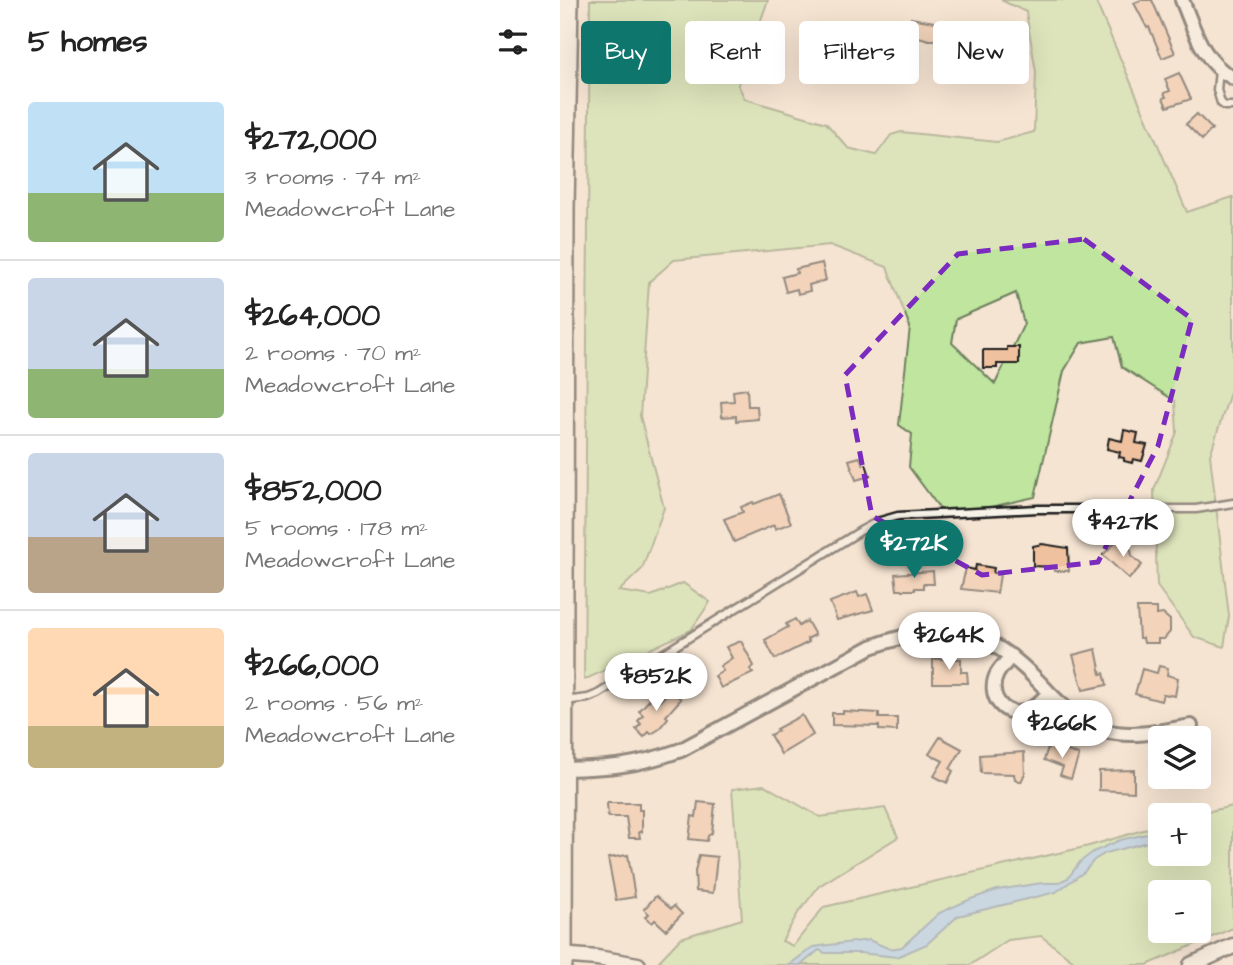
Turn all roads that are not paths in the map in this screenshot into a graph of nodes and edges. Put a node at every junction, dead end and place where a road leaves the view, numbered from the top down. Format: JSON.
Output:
{"nodes":[{"id":1,"x":568,"y":0,"type":"edge"},
{"id":2,"x":1182,"y":0,"type":"edge"},
{"id":3,"x":1219,"y":69,"type":"junction"},
{"id":4,"x":1233,"y":78,"type":"edge"},
{"id":5,"x":1233,"y":106,"type":"edge"},
{"id":6,"x":562,"y":208,"type":"edge"},
{"id":7,"x":1233,"y":503,"type":"edge"},
{"id":8,"x":562,"y":582,"type":"edge"},
{"id":9,"x":1011,"y":656,"type":"junction"},
{"id":10,"x":1049,"y":692,"type":"junction"},
{"id":11,"x":562,"y":701,"type":"junction"},
{"id":12,"x":1148,"y":732,"type":"edge"},
{"id":13,"x":563,"y":769,"type":"junction"},
{"id":14,"x":1233,"y":946,"type":"edge"},
{"id":15,"x":561,"y":959,"type":"edge"},
{"id":16,"x":638,"y":965,"type":"edge"},
{"id":17,"x":1191,"y":965,"type":"edge"}],
"edges":[{"from":1,"to":6,"type":"main road"},
{"from":2,"to":3,"type":"street"},
{"from":3,"to":4,"type":"street"},
{"from":3,"to":5,"type":"lane"},
{"from":6,"to":8,"type":"main road"},
{"from":7,"to":11,"type":"lane"},
{"from":8,"to":11,"type":"main road"},
{"from":9,"to":10,"type":"street"},
{"from":9,"to":10,"type":"street"},
{"from":9,"to":13,"type":"street"},
{"from":10,"to":12,"type":"street"},
{"from":11,"to":13,"type":"main road"},
{"from":13,"to":15,"type":"main road"},
{"from":14,"to":17,"type":"street"},
{"from":15,"to":16,"type":"street"}]}
